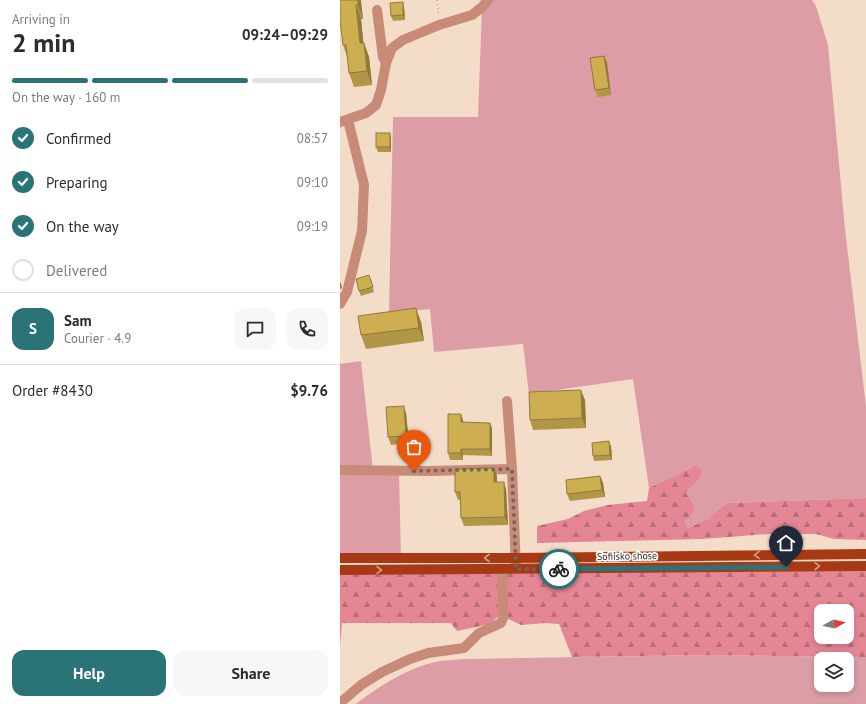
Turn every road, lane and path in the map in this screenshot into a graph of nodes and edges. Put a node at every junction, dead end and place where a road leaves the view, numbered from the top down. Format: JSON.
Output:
{"nodes":[{"id":1,"x":437,"y":0,"type":"edge"},
{"id":2,"x":488,"y":0,"type":"edge"},
{"id":3,"x":378,"y":10,"type":"dead end"},
{"id":4,"x":439,"y":25,"type":"junction"},
{"id":5,"x":386,"y":63,"type":"junction"},
{"id":6,"x":344,"y":121,"type":"edge"},
{"id":7,"x":340,"y":304,"type":"edge"},
{"id":8,"x":507,"y":401,"type":"dead end"},
{"id":9,"x":512,"y":469,"type":"junction"},
{"id":10,"x":340,"y":470,"type":"edge"},
{"id":11,"x":866,"y":554,"type":"edge"},
{"id":12,"x":340,"y":558,"type":"edge"},
{"id":13,"x":516,"y":558,"type":"junction"},
{"id":14,"x":866,"y":566,"type":"edge"},
{"id":15,"x":502,"y":569,"type":"junction"},
{"id":16,"x":516,"y":569,"type":"junction"},
{"id":17,"x":340,"y":570,"type":"edge"},
{"id":18,"x":340,"y":703,"type":"edge"}],
"edges":[{"from":1,"to":4,"type":"path"},
{"from":2,"to":4,"type":"street"},
{"from":3,"to":5,"type":"street"},
{"from":4,"to":5,"type":"street"},
{"from":5,"to":6,"type":"street"},
{"from":6,"to":7,"type":"street"},
{"from":8,"to":9,"type":"street"},
{"from":9,"to":10,"type":"street"},
{"from":9,"to":13,"type":"street"},
{"from":11,"to":13,"type":"main road","name":"Sofiisko shose","one_way":true},
{"from":13,"to":12,"type":"main road","name":"Sofiisko shose","one_way":true},
{"from":13,"to":16,"type":"street"},
{"from":16,"to":14,"type":"main road","name":"Sofiisko shose","one_way":true},
{"from":15,"to":16,"type":"main road","name":"Sofiisko shose"},
{"from":17,"to":15,"type":"main road","name":"Sofiisko shose","one_way":true},
{"from":15,"to":18,"type":"street"}]}
